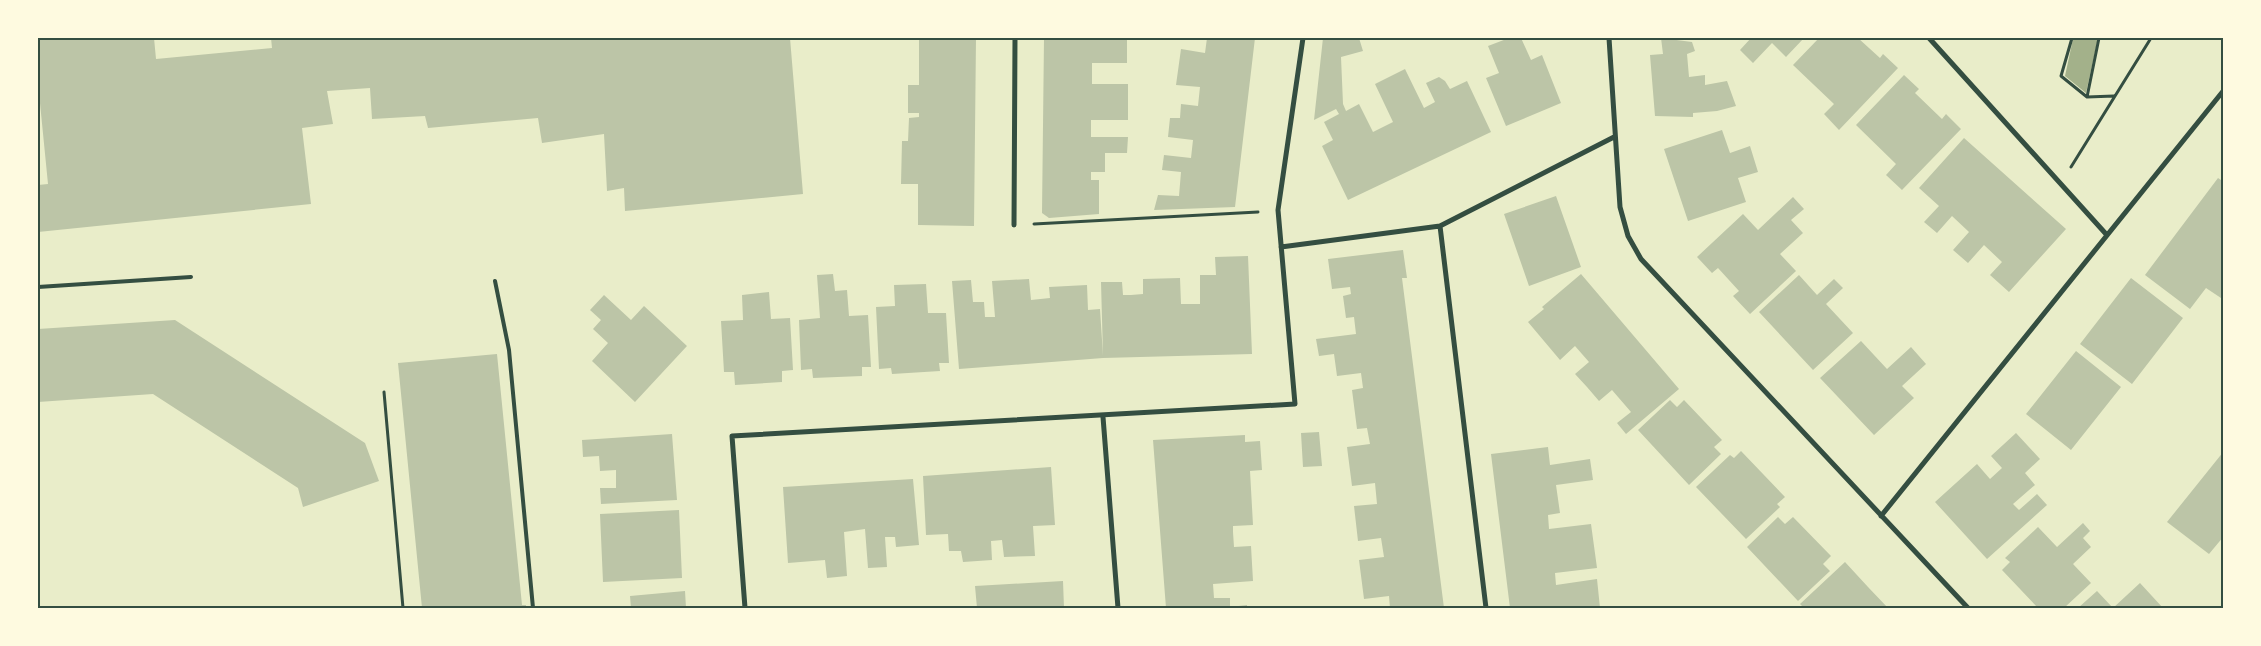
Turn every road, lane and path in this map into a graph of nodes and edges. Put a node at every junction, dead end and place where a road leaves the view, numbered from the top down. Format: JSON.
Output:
{"nodes":[{"id":1,"x":1015,"y":38,"type":"edge"},
{"id":2,"x":1303,"y":38,"type":"edge"},
{"id":3,"x":1610,"y":38,"type":"edge"},
{"id":4,"x":1929,"y":38,"type":"edge"},
{"id":5,"x":2072,"y":38,"type":"edge"},
{"id":6,"x":2099,"y":38,"type":"edge"},
{"id":7,"x":2151,"y":38,"type":"edge"},
{"id":8,"x":2224,"y":90,"type":"edge"},
{"id":9,"x":2087,"y":96,"type":"junction"},
{"id":10,"x":2114,"y":96,"type":"junction"},
{"id":11,"x":1614,"y":137,"type":"junction"},
{"id":12,"x":2061,"y":184,"type":"junction"},
{"id":13,"x":1278,"y":210,"type":"junction"},
{"id":14,"x":1014,"y":225,"type":"joint"},
{"id":15,"x":1440,"y":226,"type":"junction"},
{"id":16,"x":2106,"y":234,"type":"junction"},
{"id":17,"x":1281,"y":247,"type":"junction"},
{"id":18,"x":191,"y":277,"type":"dead end"},
{"id":19,"x":495,"y":281,"type":"dead end"},
{"id":20,"x":38,"y":287,"type":"edge"},
{"id":21,"x":384,"y":392,"type":"dead end"},
{"id":22,"x":1103,"y":417,"type":"junction"},
{"id":23,"x":1881,"y":516,"type":"junction"},
{"id":24,"x":403,"y":608,"type":"edge"},
{"id":25,"x":533,"y":608,"type":"edge"},
{"id":26,"x":745,"y":608,"type":"edge"},
{"id":27,"x":1118,"y":608,"type":"edge"},
{"id":28,"x":1486,"y":608,"type":"edge"},
{"id":29,"x":1968,"y":608,"type":"edge"}],
"edges":[{"from":1,"to":14,"type":"street"},
{"from":2,"to":13,"type":"street"},
{"from":3,"to":11,"type":"street"},
{"from":4,"to":12,"type":"street"},
{"from":5,"to":9,"type":"path"},
{"from":6,"to":9,"type":"path"},
{"from":7,"to":10,"type":"path"},
{"from":8,"to":16,"type":"street"},
{"from":9,"to":10,"type":"path"},
{"from":10,"to":12,"type":"path"},
{"from":11,"to":15,"type":"street"},
{"from":11,"to":23,"type":"street"},
{"from":12,"to":16,"type":"street"},
{"from":13,"to":14,"type":"path"},
{"from":13,"to":17,"type":"street"},
{"from":15,"to":17,"type":"street"},
{"from":15,"to":28,"type":"street"},
{"from":16,"to":23,"type":"street"},
{"from":17,"to":22,"type":"street"},
{"from":18,"to":20,"type":"lane"},
{"from":19,"to":25,"type":"lane"},
{"from":21,"to":24,"type":"path"},
{"from":22,"to":26,"type":"street"},
{"from":22,"to":27,"type":"street"},
{"from":23,"to":29,"type":"street"}]}
